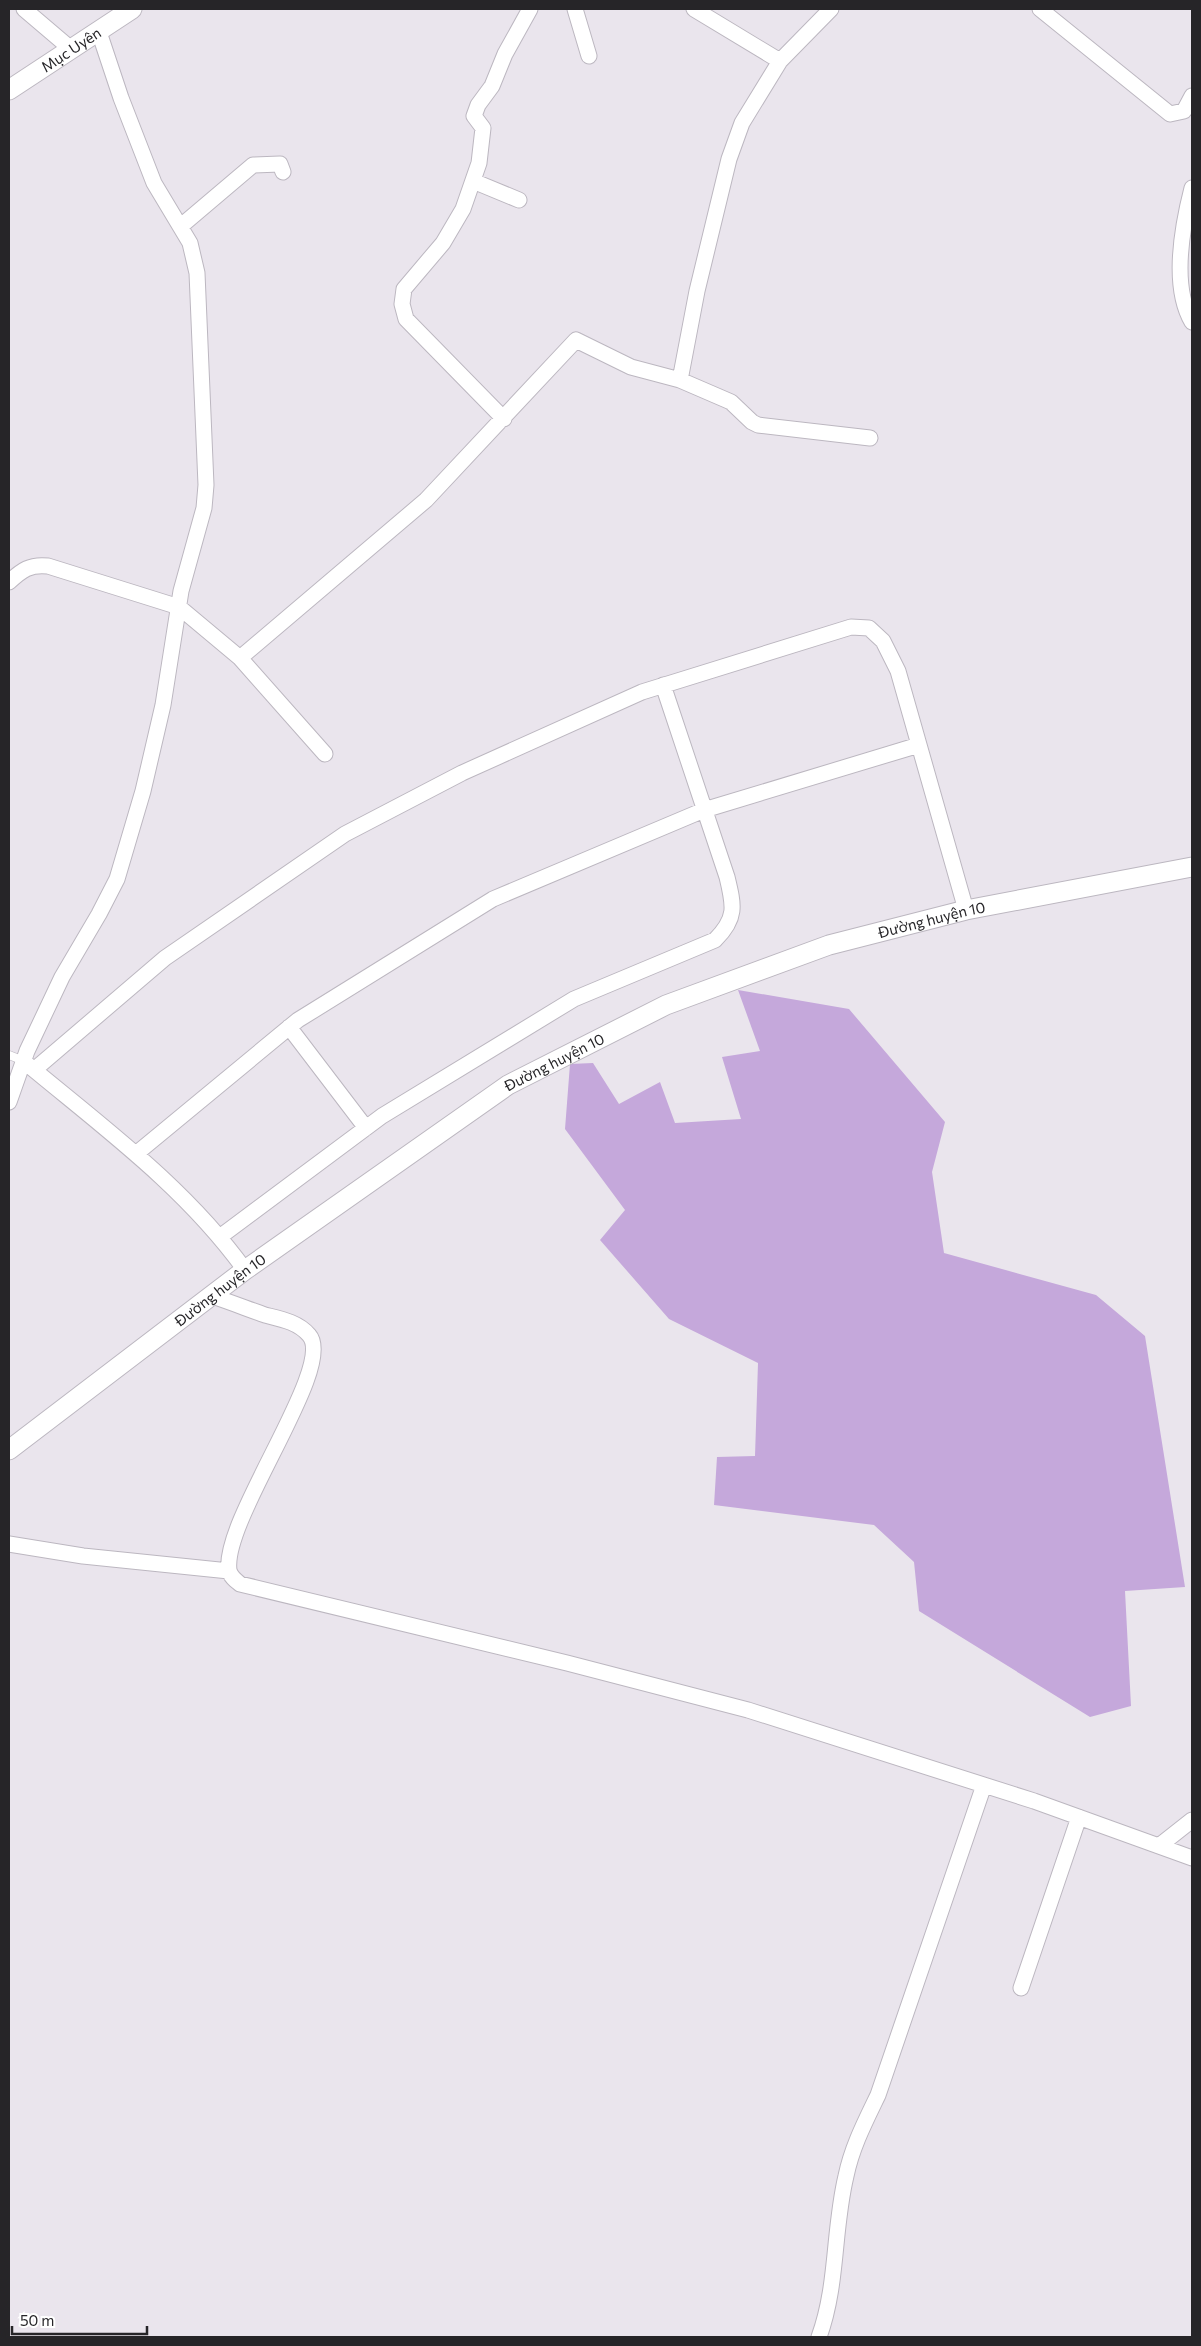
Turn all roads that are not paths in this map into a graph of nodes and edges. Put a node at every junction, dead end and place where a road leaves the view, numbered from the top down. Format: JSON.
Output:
{"nodes":[{"id":1,"x":24,"y":9,"type":"edge"},
{"id":2,"x":132,"y":9,"type":"edge"},
{"id":3,"x":530,"y":9,"type":"edge"},
{"id":4,"x":575,"y":9,"type":"edge"},
{"id":5,"x":694,"y":9,"type":"edge"},
{"id":6,"x":831,"y":9,"type":"edge"},
{"id":7,"x":1040,"y":9,"type":"edge"},
{"id":8,"x":99,"y":32,"type":"junction"},
{"id":9,"x":71,"y":50,"type":"junction"},
{"id":10,"x":589,"y":56,"type":"dead end"},
{"id":11,"x":780,"y":61,"type":"junction"},
{"id":12,"x":9,"y":90,"type":"edge"},
{"id":13,"x":1192,"y":96,"type":"edge"},
{"id":14,"x":283,"y":172,"type":"dead end"},
{"id":15,"x":473,"y":180,"type":"junction"},
{"id":16,"x":1191,"y":196,"type":"edge"},
{"id":17,"x":519,"y":200,"type":"dead end"},
{"id":18,"x":181,"y":226,"type":"junction"},
{"id":19,"x":1192,"y":322,"type":"edge"},
{"id":20,"x":680,"y":380,"type":"junction"},
{"id":21,"x":504,"y":419,"type":"junction"},
{"id":22,"x":870,"y":438,"type":"dead end"},
{"id":23,"x":9,"y":582,"type":"edge"},
{"id":24,"x":179,"y":607,"type":"junction"},
{"id":25,"x":240,"y":658,"type":"junction"},
{"id":26,"x":663,"y":685,"type":"junction"},
{"id":27,"x":919,"y":744,"type":"junction"},
{"id":28,"x":325,"y":754,"type":"dead end"},
{"id":29,"x":704,"y":810,"type":"junction"},
{"id":30,"x":1192,"y":867,"type":"edge"},
{"id":31,"x":966,"y":910,"type":"junction"},
{"id":32,"x":289,"y":1027,"type":"junction"},
{"id":33,"x":9,"y":1055,"type":"edge"},
{"id":34,"x":29,"y":1065,"type":"junction"},
{"id":35,"x":9,"y":1102,"type":"edge"},
{"id":36,"x":366,"y":1128,"type":"junction"},
{"id":37,"x":137,"y":1153,"type":"junction"},
{"id":38,"x":221,"y":1236,"type":"junction"},
{"id":39,"x":246,"y":1270,"type":"junction"},
{"id":40,"x":212,"y":1296,"type":"junction"},
{"id":41,"x":9,"y":1450,"type":"edge"},
{"id":42,"x":9,"y":1544,"type":"edge"},
{"id":43,"x":229,"y":1572,"type":"junction"},
{"id":44,"x":984,"y":1785,"type":"junction"},
{"id":45,"x":1079,"y":1817,"type":"junction"},
{"id":46,"x":1192,"y":1820,"type":"edge"},
{"id":47,"x":1159,"y":1846,"type":"junction"},
{"id":48,"x":1192,"y":1858,"type":"edge"},
{"id":49,"x":1021,"y":1988,"type":"dead end"},
{"id":50,"x":819,"y":2337,"type":"edge"}],
"edges":[{"from":1,"to":9,"type":"street"},
{"from":2,"to":8,"type":"street","name":"Mục Uyên"},
{"from":3,"to":15,"type":"street"},
{"from":4,"to":10,"type":"street"},
{"from":5,"to":11,"type":"street"},
{"from":6,"to":11,"type":"street"},
{"from":7,"to":13,"type":"street"},
{"from":8,"to":9,"type":"street","name":"Mục Uyên"},
{"from":8,"to":18,"type":"street"},
{"from":9,"to":12,"type":"street","name":"Mục Uyên"},
{"from":11,"to":20,"type":"street"},
{"from":14,"to":18,"type":"street"},
{"from":15,"to":17,"type":"street"},
{"from":15,"to":21,"type":"street"},
{"from":16,"to":19,"type":"street"},
{"from":18,"to":24,"type":"street"},
{"from":20,"to":21,"type":"street"},
{"from":20,"to":22,"type":"street"},
{"from":21,"to":25,"type":"street"},
{"from":23,"to":24,"type":"street"},
{"from":24,"to":25,"type":"street"},
{"from":24,"to":34,"type":"street"},
{"from":25,"to":28,"type":"street"},
{"from":26,"to":27,"type":"street"},
{"from":26,"to":29,"type":"street"},
{"from":26,"to":34,"type":"street"},
{"from":27,"to":29,"type":"street"},
{"from":27,"to":31,"type":"street"},
{"from":29,"to":32,"type":"street"},
{"from":29,"to":36,"type":"street"},
{"from":30,"to":31,"type":"street","name":"Đường huyện 10"},
{"from":31,"to":39,"type":"street","name":"Đường huyện 10"},
{"from":32,"to":36,"type":"street"},
{"from":32,"to":37,"type":"street"},
{"from":33,"to":34,"type":"lane"},
{"from":34,"to":35,"type":"street"},
{"from":34,"to":37,"type":"street"},
{"from":36,"to":38,"type":"street"},
{"from":37,"to":38,"type":"street"},
{"from":38,"to":39,"type":"street"},
{"from":39,"to":40,"type":"street","name":"Đường huyện 10"},
{"from":40,"to":41,"type":"street","name":"Đường huyện 10"},
{"from":40,"to":43,"type":"street"},
{"from":42,"to":43,"type":"street"},
{"from":43,"to":44,"type":"street"},
{"from":44,"to":45,"type":"street"},
{"from":44,"to":50,"type":"street"},
{"from":45,"to":47,"type":"street"},
{"from":45,"to":49,"type":"street"},
{"from":46,"to":47,"type":"street"},
{"from":47,"to":48,"type":"street"}]}
